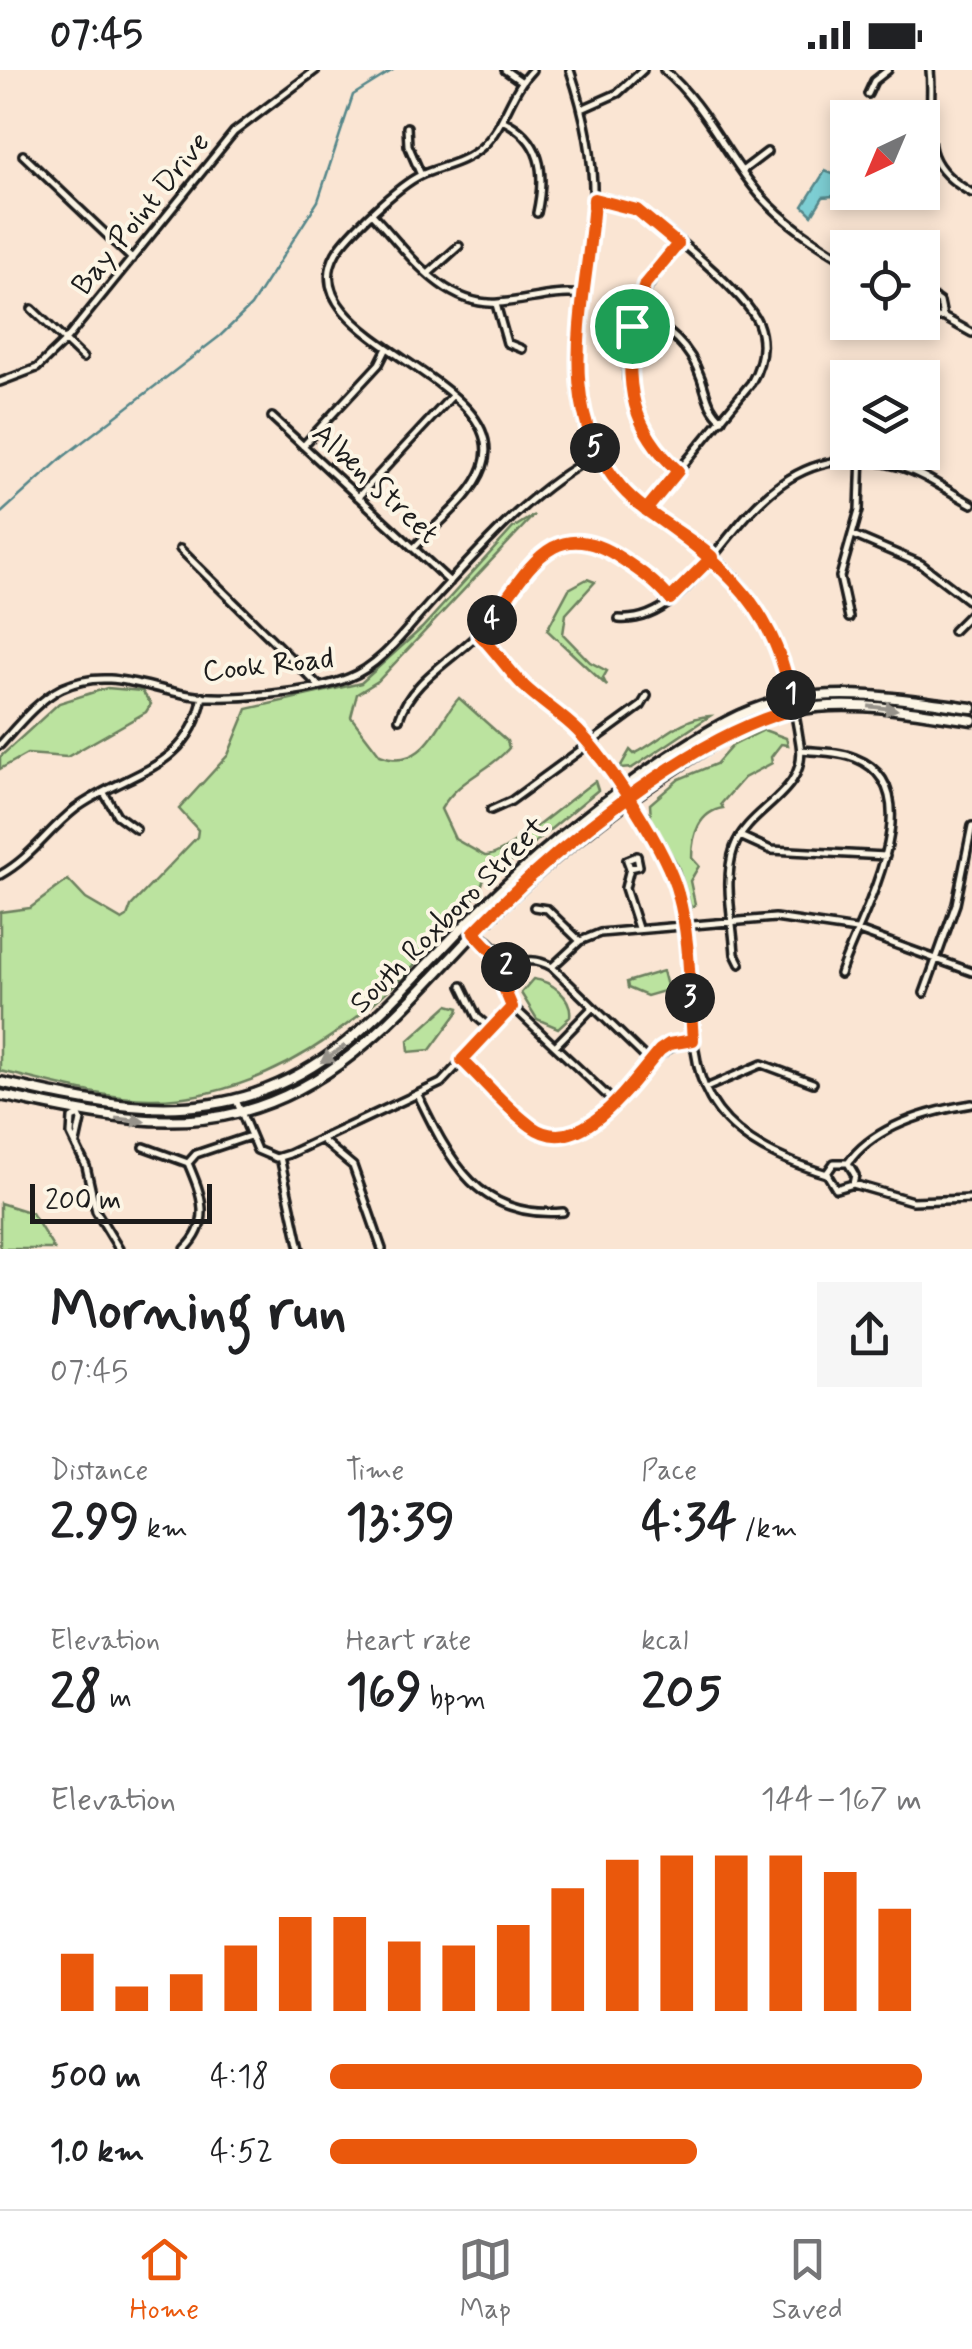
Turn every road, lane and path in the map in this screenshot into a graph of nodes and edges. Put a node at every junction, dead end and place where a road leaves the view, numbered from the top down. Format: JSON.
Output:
{"nodes":[{"id":1,"x":316,"y":70,"type":"edge"},
{"id":2,"x":504,"y":70,"type":"edge"},
{"id":3,"x":532,"y":70,"type":"edge"},
{"id":4,"x":570,"y":70,"type":"edge"},
{"id":5,"x":643,"y":70,"type":"edge"},
{"id":6,"x":664,"y":70,"type":"edge"},
{"id":7,"x":888,"y":70,"type":"edge"},
{"id":8,"x":930,"y":70,"type":"edge"},
{"id":9,"x":522,"y":82,"type":"junction"},
{"id":10,"x":868,"y":94,"type":"dead end"},
{"id":11,"x":582,"y":109,"type":"junction"},
{"id":12,"x":502,"y":120,"type":"junction"},
{"id":13,"x":407,"y":127,"type":"dead end"},
{"id":14,"x":767,"y":152,"type":"dead end"},
{"id":15,"x":23,"y":154,"type":"dead end"},
{"id":16,"x":742,"y":170,"type":"junction"},
{"id":17,"x":421,"y":175,"type":"junction"},
{"id":18,"x":972,"y":193,"type":"edge"},
{"id":19,"x":594,"y":199,"type":"junction"},
{"id":20,"x":537,"y":212,"type":"dead end"},
{"id":21,"x":373,"y":215,"type":"junction"},
{"id":22,"x":678,"y":244,"type":"junction"},
{"id":23,"x":459,"y":246,"type":"dead end"},
{"id":24,"x":830,"y":250,"type":"edge"},
{"id":25,"x":132,"y":259,"type":"junction"},
{"id":26,"x":428,"y":273,"type":"junction"},
{"id":27,"x":584,"y":295,"type":"junction"},
{"id":28,"x":940,"y":302,"type":"edge"},
{"id":29,"x":496,"y":304,"type":"junction"},
{"id":30,"x":32,"y":309,"type":"dead end"},
{"id":31,"x":634,"y":314,"type":"junction"},
{"id":32,"x":942,"y":317,"type":"joint"},
{"id":33,"x":972,"y":333,"type":"edge"},
{"id":34,"x":65,"y":341,"type":"junction"},
{"id":35,"x":387,"y":348,"type":"junction"},
{"id":36,"x":522,"y":350,"type":"dead end"},
{"id":37,"x":82,"y":358,"type":"dead end"},
{"id":38,"x":0,"y":382,"type":"edge"},
{"id":39,"x":451,"y":398,"type":"junction"},
{"id":40,"x":272,"y":417,"type":"dead end"},
{"id":41,"x":722,"y":420,"type":"junction"},
{"id":42,"x":304,"y":446,"type":"junction"},
{"id":43,"x":598,"y":455,"type":"junction"},
{"id":44,"x":830,"y":465,"type":"edge"},
{"id":45,"x":860,"y":470,"type":"edge"},
{"id":46,"x":909,"y":470,"type":"edge"},
{"id":47,"x":678,"y":471,"type":"junction"},
{"id":48,"x":358,"y":497,"type":"junction"},
{"id":49,"x":972,"y":504,"type":"edge"},
{"id":50,"x":646,"y":510,"type":"junction"},
{"id":51,"x":853,"y":535,"type":"junction"},
{"id":52,"x":414,"y":548,"type":"junction"},
{"id":53,"x":180,"y":549,"type":"dead end"},
{"id":54,"x":712,"y":557,"type":"junction"},
{"id":55,"x":450,"y":582,"type":"junction"},
{"id":56,"x":670,"y":599,"type":"junction"},
{"id":57,"x":972,"y":602,"type":"edge"},
{"id":58,"x":972,"y":612,"type":"edge"},
{"id":59,"x":849,"y":618,"type":"dead end"},
{"id":60,"x":619,"y":619,"type":"dead end"},
{"id":61,"x":953,"y":631,"type":"dead end"},
{"id":62,"x":479,"y":634,"type":"junction"},
{"id":63,"x":318,"y":685,"type":"junction"},
{"id":64,"x":203,"y":696,"type":"junction"},
{"id":65,"x":648,"y":696,"type":"dead end"},
{"id":66,"x":792,"y":699,"type":"junction"},
{"id":67,"x":972,"y":708,"type":"edge"},
{"id":68,"x":793,"y":710,"type":"junction"},
{"id":69,"x":399,"y":719,"type":"dead end"},
{"id":70,"x":972,"y":720,"type":"edge"},
{"id":71,"x":588,"y":742,"type":"junction"},
{"id":72,"x":0,"y":745,"type":"edge"},
{"id":73,"x":801,"y":750,"type":"junction"},
{"id":74,"x":620,"y":790,"type":"junction"},
{"id":75,"x":104,"y":793,"type":"junction"},
{"id":76,"x":627,"y":800,"type":"junction"},
{"id":77,"x":491,"y":810,"type":"dead end"},
{"id":78,"x":972,"y":826,"type":"edge"},
{"id":79,"x":136,"y":829,"type":"dead end"},
{"id":80,"x":740,"y":836,"type":"junction"},
{"id":81,"x":886,"y":856,"type":"junction"},
{"id":82,"x":630,"y":868,"type":"dead end"},
{"id":83,"x":0,"y":875,"type":"edge"},
{"id":84,"x":534,"y":907,"type":"dead end"},
{"id":85,"x":732,"y":918,"type":"junction"},
{"id":86,"x":465,"y":924,"type":"junction"},
{"id":87,"x":684,"y":924,"type":"junction"},
{"id":88,"x":638,"y":928,"type":"junction"},
{"id":89,"x":856,"y":930,"type":"junction"},
{"id":90,"x":475,"y":933,"type":"junction"},
{"id":91,"x":580,"y":940,"type":"junction"},
{"id":92,"x":936,"y":960,"type":"junction"},
{"id":93,"x":740,"y":964,"type":"dead end"},
{"id":94,"x":552,"y":967,"type":"junction"},
{"id":95,"x":512,"y":968,"type":"junction"},
{"id":96,"x":972,"y":972,"type":"edge"},
{"id":97,"x":840,"y":974,"type":"dead end"},
{"id":98,"x":462,"y":986,"type":"dead end"},
{"id":99,"x":924,"y":993,"type":"dead end"},
{"id":100,"x":512,"y":1007,"type":"junction"},
{"id":101,"x":592,"y":1007,"type":"junction"},
{"id":102,"x":492,"y":1030,"type":"junction"},
{"id":103,"x":693,"y":1040,"type":"junction"},
{"id":104,"x":554,"y":1046,"type":"junction"},
{"id":105,"x":462,"y":1060,"type":"junction"},
{"id":106,"x":650,"y":1062,"type":"junction"},
{"id":107,"x":0,"y":1082,"type":"edge"},
{"id":108,"x":814,"y":1083,"type":"dead end"},
{"id":109,"x":706,"y":1088,"type":"junction"},
{"id":110,"x":418,"y":1094,"type":"junction"},
{"id":111,"x":0,"y":1095,"type":"edge"},
{"id":112,"x":236,"y":1099,"type":"junction"},
{"id":113,"x":612,"y":1101,"type":"junction"},
{"id":114,"x":972,"y":1104,"type":"edge"},
{"id":115,"x":240,"y":1112,"type":"junction"},
{"id":116,"x":78,"y":1114,"type":"junction"},
{"id":117,"x":250,"y":1136,"type":"junction"},
{"id":118,"x":323,"y":1141,"type":"junction"},
{"id":119,"x":144,"y":1147,"type":"dead end"},
{"id":120,"x":280,"y":1157,"type":"junction"},
{"id":121,"x":188,"y":1163,"type":"junction"},
{"id":122,"x":848,"y":1163,"type":"junction"},
{"id":123,"x":826,"y":1174,"type":"junction"},
{"id":124,"x":853,"y":1184,"type":"junction"},
{"id":125,"x":972,"y":1199,"type":"edge"},
{"id":126,"x":564,"y":1212,"type":"dead end"},
{"id":127,"x":119,"y":1249,"type":"edge"},
{"id":128,"x":186,"y":1249,"type":"edge"},
{"id":129,"x":300,"y":1249,"type":"edge"},
{"id":130,"x":382,"y":1249,"type":"edge"}],
"edges":[{"from":1,"to":25,"type":"street","name":"Bay Point Drive"},
{"from":2,"to":9,"type":"street"},
{"from":3,"to":9,"type":"street"},
{"from":4,"to":11,"type":"street"},
{"from":5,"to":11,"type":"street"},
{"from":6,"to":16,"type":"street"},
{"from":7,"to":10,"type":"street"},
{"from":8,"to":18,"type":"street"},
{"from":9,"to":12,"type":"street"},
{"from":11,"to":19,"type":"street"},
{"from":12,"to":17,"type":"street"},
{"from":12,"to":20,"type":"street"},
{"from":13,"to":17,"type":"street"},
{"from":14,"to":16,"type":"street"},
{"from":15,"to":25,"type":"street"},
{"from":16,"to":24,"type":"street"},
{"from":17,"to":21,"type":"street"},
{"from":19,"to":22,"type":"street"},
{"from":19,"to":27,"type":"street"},
{"from":21,"to":26,"type":"street"},
{"from":21,"to":35,"type":"street"},
{"from":22,"to":31,"type":"street"},
{"from":22,"to":41,"type":"street"},
{"from":23,"to":26,"type":"street"},
{"from":25,"to":34,"type":"street","name":"Bay Point Drive"},
{"from":26,"to":29,"type":"street"},
{"from":27,"to":29,"type":"street"},
{"from":27,"to":43,"type":"street"},
{"from":28,"to":32,"type":"street"},
{"from":29,"to":36,"type":"street"},
{"from":30,"to":34,"type":"street"},
{"from":31,"to":41,"type":"street"},
{"from":31,"to":47,"type":"street"},
{"from":32,"to":33,"type":"street"},
{"from":34,"to":37,"type":"street"},
{"from":34,"to":38,"type":"street","name":"Bay Point Drive"},
{"from":35,"to":39,"type":"street"},
{"from":35,"to":42,"type":"street"},
{"from":39,"to":48,"type":"street"},
{"from":39,"to":52,"type":"street"},
{"from":40,"to":42,"type":"street","name":"Alben Street"},
{"from":41,"to":47,"type":"street"},
{"from":42,"to":48,"type":"street","name":"Alben Street"},
{"from":43,"to":50,"type":"street"},
{"from":43,"to":55,"type":"street","name":"Cook Road"},
{"from":44,"to":54,"type":"street"},
{"from":45,"to":51,"type":"street"},
{"from":46,"to":49,"type":"street"},
{"from":47,"to":50,"type":"street"},
{"from":48,"to":52,"type":"street","name":"Alben Street"},
{"from":50,"to":54,"type":"street"},
{"from":51,"to":57,"type":"street"},
{"from":51,"to":59,"type":"street"},
{"from":52,"to":55,"type":"street","name":"Alben Street"},
{"from":53,"to":63,"type":"street"},
{"from":54,"to":56,"type":"street"},
{"from":54,"to":66,"type":"street"},
{"from":55,"to":63,"type":"street","name":"Cook Road"},
{"from":56,"to":60,"type":"street"},
{"from":56,"to":62,"type":"street"},
{"from":58,"to":61,"type":"street"},
{"from":62,"to":69,"type":"street"},
{"from":62,"to":71,"type":"street"},
{"from":63,"to":64,"type":"street","name":"Cook Road"},
{"from":64,"to":72,"type":"street","name":"Cook Road"},
{"from":64,"to":75,"type":"street"},
{"from":65,"to":71,"type":"street"},
{"from":66,"to":67,"type":"street","name":"South Roxboro Street"},
{"from":66,"to":68,"type":"street"},
{"from":66,"to":74,"type":"street","name":"South Roxboro Street"},
{"from":68,"to":70,"type":"street","name":"South Roxboro Street","one_way":true},
{"from":68,"to":73,"type":"street"},
{"from":68,"to":76,"type":"street","name":"South Roxboro Street"},
{"from":71,"to":74,"type":"street"},
{"from":71,"to":77,"type":"street"},
{"from":73,"to":80,"type":"street"},
{"from":73,"to":81,"type":"street"},
{"from":74,"to":76,"type":"street"},
{"from":74,"to":86,"type":"street","name":"South Roxboro Street"},
{"from":75,"to":79,"type":"street"},
{"from":75,"to":83,"type":"street"},
{"from":76,"to":87,"type":"street"},
{"from":76,"to":90,"type":"street","name":"South Roxboro Street"},
{"from":78,"to":92,"type":"street"},
{"from":80,"to":81,"type":"street"},
{"from":80,"to":85,"type":"street"},
{"from":81,"to":89,"type":"street"},
{"from":82,"to":88,"type":"street"},
{"from":84,"to":91,"type":"street"},
{"from":85,"to":87,"type":"street"},
{"from":85,"to":89,"type":"street"},
{"from":85,"to":93,"type":"street"},
{"from":86,"to":90,"type":"street"},
{"from":86,"to":112,"type":"street","name":"South Roxboro Street","one_way":true},
{"from":87,"to":88,"type":"street"},
{"from":87,"to":103,"type":"street"},
{"from":88,"to":91,"type":"street"},
{"from":89,"to":92,"type":"street"},
{"from":89,"to":97,"type":"street"},
{"from":90,"to":95,"type":"street"},
{"from":90,"to":115,"type":"street","name":"South Roxboro Street"},
{"from":91,"to":94,"type":"street"},
{"from":92,"to":96,"type":"street"},
{"from":92,"to":99,"type":"street"},
{"from":94,"to":95,"type":"street"},
{"from":94,"to":101,"type":"street"},
{"from":95,"to":100,"type":"street"},
{"from":98,"to":102,"type":"street"},
{"from":100,"to":102,"type":"street"},
{"from":100,"to":104,"type":"street"},
{"from":101,"to":104,"type":"street"},
{"from":101,"to":106,"type":"street"},
{"from":102,"to":105,"type":"street"},
{"from":103,"to":106,"type":"street"},
{"from":103,"to":109,"type":"street"},
{"from":104,"to":113,"type":"street"},
{"from":105,"to":110,"type":"street"},
{"from":105,"to":113,"type":"street"},
{"from":106,"to":113,"type":"street"},
{"from":107,"to":112,"type":"street","name":"South Roxboro Street"},
{"from":108,"to":109,"type":"street"},
{"from":109,"to":123,"type":"street"},
{"from":110,"to":118,"type":"street"},
{"from":110,"to":126,"type":"street"},
{"from":111,"to":116,"type":"street","name":"South Roxboro Street"},
{"from":112,"to":115,"type":"street"},
{"from":114,"to":122,"type":"street"},
{"from":116,"to":115,"type":"street","name":"South Roxboro Street","one_way":true},
{"from":115,"to":117,"type":"street"},
{"from":116,"to":127,"type":"street"},
{"from":117,"to":120,"type":"street"},
{"from":117,"to":121,"type":"street"},
{"from":118,"to":120,"type":"street"},
{"from":118,"to":130,"type":"street"},
{"from":119,"to":121,"type":"street"},
{"from":120,"to":129,"type":"street"},
{"from":121,"to":128,"type":"street"},
{"from":122,"to":123,"type":"street"},
{"from":122,"to":124,"type":"street"},
{"from":123,"to":124,"type":"street"},
{"from":124,"to":125,"type":"street"}]}
